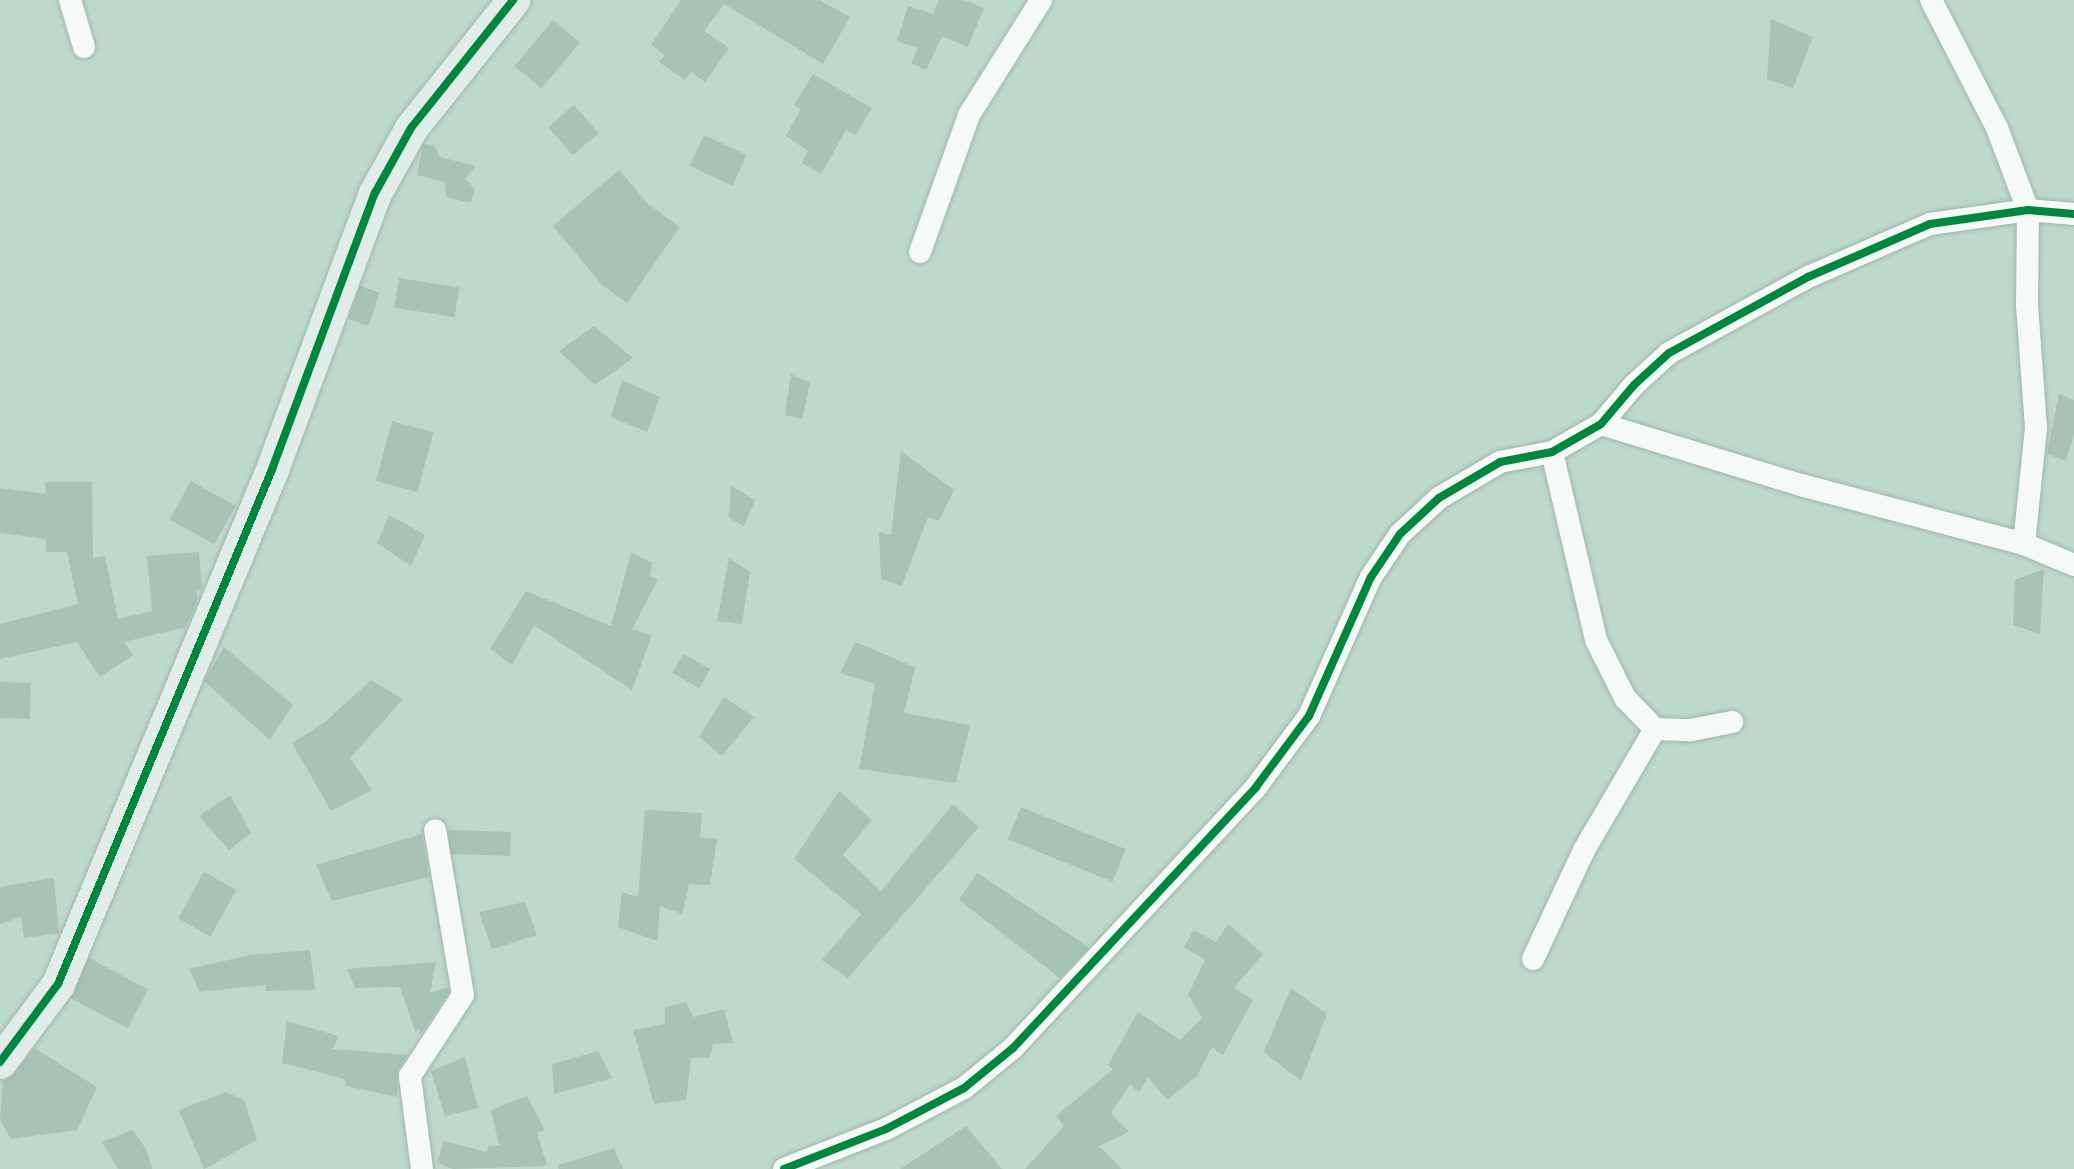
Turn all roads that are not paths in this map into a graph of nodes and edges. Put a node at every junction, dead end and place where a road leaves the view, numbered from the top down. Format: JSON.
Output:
{"nodes":[{"id":1,"x":70,"y":0,"type":"edge"},
{"id":2,"x":513,"y":0,"type":"edge"},
{"id":3,"x":1041,"y":0,"type":"edge"},
{"id":4,"x":1931,"y":0,"type":"edge"},
{"id":5,"x":84,"y":47,"type":"dead end"},
{"id":6,"x":2028,"y":210,"type":"junction"},
{"id":7,"x":2074,"y":214,"type":"edge"},
{"id":8,"x":920,"y":252,"type":"dead end"},
{"id":9,"x":1601,"y":424,"type":"junction"},
{"id":10,"x":1552,"y":452,"type":"junction"},
{"id":11,"x":2024,"y":544,"type":"junction"},
{"id":12,"x":2074,"y":565,"type":"edge"},
{"id":13,"x":1732,"y":722,"type":"dead end"},
{"id":14,"x":1655,"y":729,"type":"junction"},
{"id":15,"x":435,"y":830,"type":"dead end"},
{"id":16,"x":1533,"y":959,"type":"dead end"},
{"id":17,"x":0,"y":1062,"type":"edge"},
{"id":18,"x":422,"y":1169,"type":"edge"},
{"id":19,"x":784,"y":1169,"type":"edge"}],
"edges":[{"from":1,"to":5,"type":"street"},
{"from":2,"to":17,"type":"street"},
{"from":3,"to":8,"type":"street"},
{"from":4,"to":6,"type":"street"},
{"from":6,"to":7,"type":"street"},
{"from":6,"to":9,"type":"street"},
{"from":6,"to":11,"type":"street"},
{"from":9,"to":10,"type":"street"},
{"from":9,"to":11,"type":"street"},
{"from":10,"to":14,"type":"street"},
{"from":10,"to":19,"type":"street"},
{"from":11,"to":12,"type":"street"},
{"from":13,"to":14,"type":"street"},
{"from":14,"to":16,"type":"street"},
{"from":15,"to":18,"type":"street"}]}
